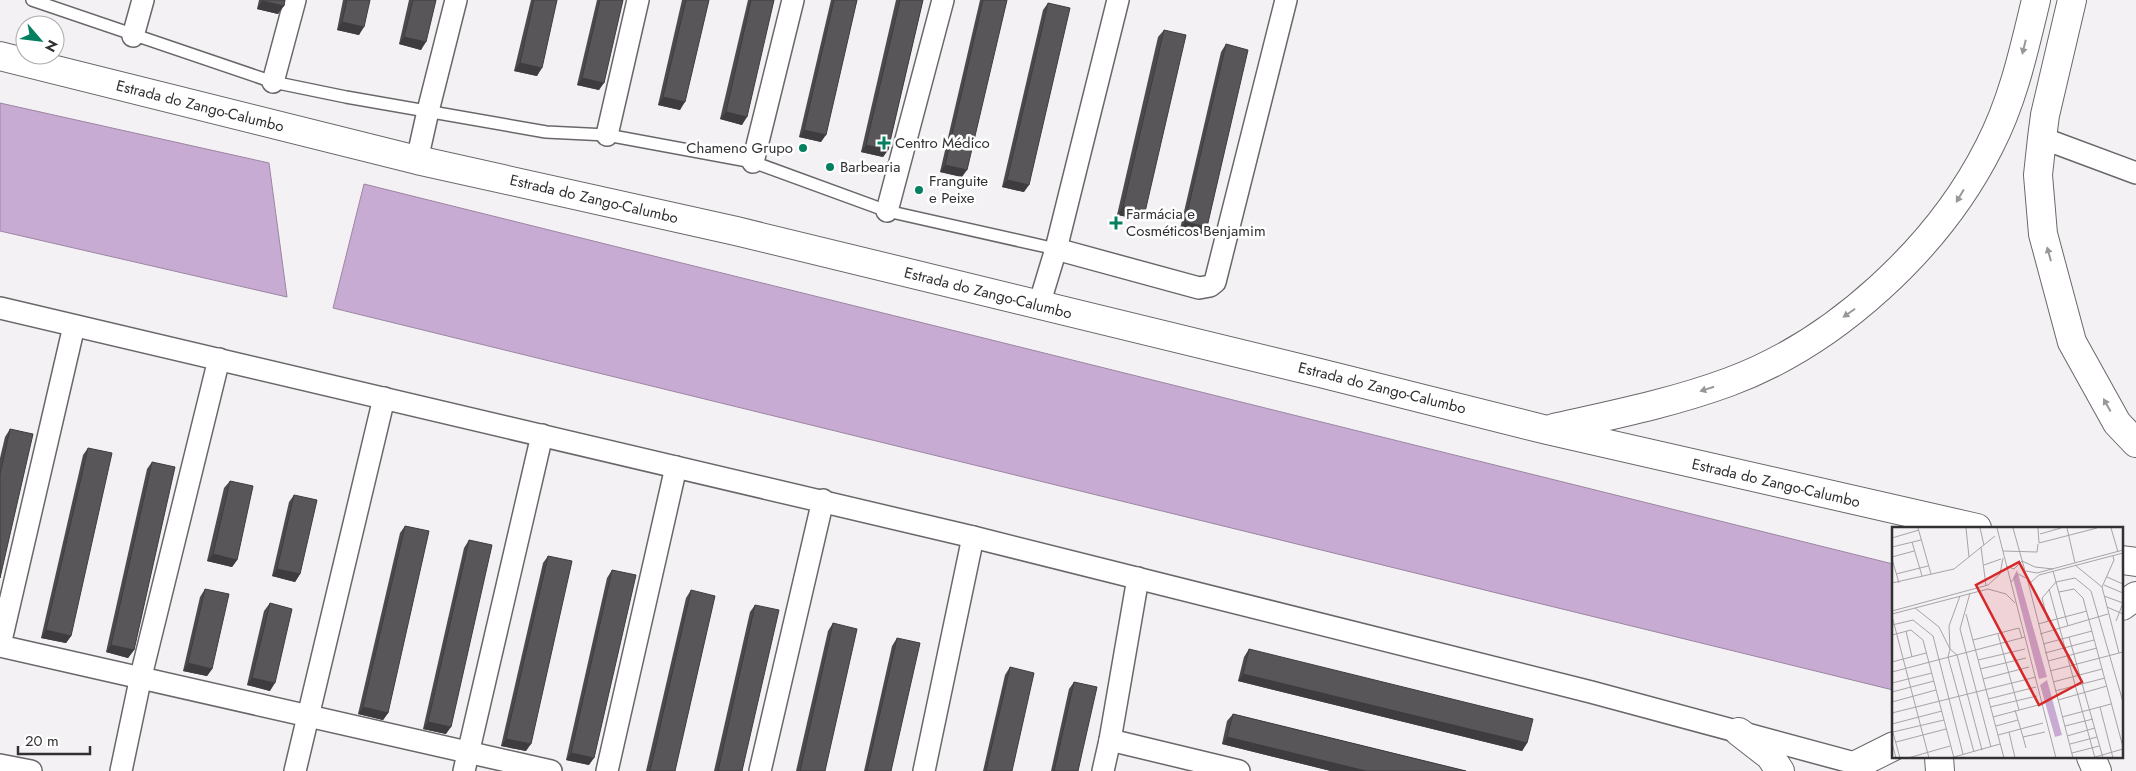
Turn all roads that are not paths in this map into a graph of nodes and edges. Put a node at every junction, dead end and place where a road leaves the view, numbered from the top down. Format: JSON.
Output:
{"nodes":[{"id":1,"x":32,"y":0,"type":"edge"},
{"id":2,"x":143,"y":0,"type":"edge"},
{"id":3,"x":295,"y":0,"type":"edge"},
{"id":4,"x":456,"y":0,"type":"edge"},
{"id":5,"x":638,"y":0,"type":"edge"},
{"id":6,"x":793,"y":0,"type":"edge"},
{"id":7,"x":943,"y":0,"type":"edge"},
{"id":8,"x":1118,"y":0,"type":"edge"},
{"id":9,"x":1286,"y":0,"type":"edge"},
{"id":10,"x":2036,"y":0,"type":"edge"},
{"id":11,"x":2072,"y":0,"type":"edge"},
{"id":12,"x":134,"y":36,"type":"junction"},
{"id":13,"x":0,"y":56,"type":"edge"},
{"id":14,"x":273,"y":82,"type":"junction"},
{"id":15,"x":428,"y":111,"type":"junction"},
{"id":16,"x":607,"y":135,"type":"junction"},
{"id":17,"x":2042,"y":138,"type":"junction"},
{"id":18,"x":417,"y":160,"type":"junction"},
{"id":19,"x":753,"y":162,"type":"junction"},
{"id":20,"x":2136,"y":174,"type":"edge"},
{"id":21,"x":887,"y":211,"type":"junction"},
{"id":22,"x":1056,"y":249,"type":"junction"},
{"id":23,"x":1039,"y":305,"type":"junction"},
{"id":24,"x":0,"y":308,"type":"edge"},
{"id":25,"x":74,"y":326,"type":"junction"},
{"id":26,"x":219,"y":359,"type":"junction"},
{"id":27,"x":384,"y":398,"type":"junction"},
{"id":28,"x":1547,"y":430,"type":"junction"},
{"id":29,"x":542,"y":435,"type":"junction"},
{"id":30,"x":2136,"y":443,"type":"edge"},
{"id":31,"x":676,"y":467,"type":"junction"},
{"id":32,"x":823,"y":500,"type":"junction"},
{"id":33,"x":1928,"y":523,"type":"edge"},
{"id":34,"x":1967,"y":527,"type":"edge"},
{"id":35,"x":973,"y":536,"type":"junction"},
{"id":36,"x":1138,"y":578,"type":"junction"},
{"id":37,"x":2136,"y":596,"type":"edge"},
{"id":38,"x":2124,"y":605,"type":"edge"},
{"id":39,"x":0,"y":646,"type":"edge"},
{"id":40,"x":141,"y":676,"type":"junction"},
{"id":41,"x":308,"y":715,"type":"junction"},
{"id":42,"x":1740,"y":732,"type":"junction"},
{"id":43,"x":1110,"y":740,"type":"junction"},
{"id":44,"x":1892,"y":747,"type":"edge"},
{"id":45,"x":1939,"y":758,"type":"edge"},
{"id":46,"x":2090,"y":758,"type":"edge"},
{"id":47,"x":466,"y":761,"type":"edge"},
{"id":48,"x":1858,"y":764,"type":"junction"},
{"id":49,"x":0,"y":765,"type":"edge"},
{"id":50,"x":31,"y":771,"type":"edge"},
{"id":51,"x":121,"y":771,"type":"edge"},
{"id":52,"x":295,"y":771,"type":"edge"},
{"id":53,"x":551,"y":771,"type":"edge"},
{"id":54,"x":607,"y":771,"type":"edge"},
{"id":55,"x":760,"y":771,"type":"edge"},
{"id":56,"x":924,"y":771,"type":"edge"},
{"id":57,"x":1103,"y":771,"type":"edge"},
{"id":58,"x":1238,"y":771,"type":"edge"},
{"id":59,"x":1780,"y":771,"type":"edge"},
{"id":60,"x":1885,"y":771,"type":"edge"},
{"id":61,"x":1940,"y":771,"type":"edge"},
{"id":62,"x":2097,"y":771,"type":"edge"}],
"edges":[{"from":1,"to":12,"type":"lane"},
{"from":2,"to":12,"type":"street"},
{"from":3,"to":14,"type":"street"},
{"from":4,"to":15,"type":"street"},
{"from":5,"to":16,"type":"street"},
{"from":6,"to":19,"type":"street"},
{"from":7,"to":21,"type":"street"},
{"from":8,"to":22,"type":"street"},
{"from":9,"to":22,"type":"street"},
{"from":10,"to":28,"type":"main road","one_way":true},
{"from":11,"to":17,"type":"main road"},
{"from":12,"to":14,"type":"lane"},
{"from":13,"to":18,"type":"main road","name":"Estrada do Zango-Calumbo"},
{"from":14,"to":15,"type":"lane"},
{"from":15,"to":16,"type":"lane"},
{"from":15,"to":18,"type":"street"},
{"from":16,"to":19,"type":"lane"},
{"from":17,"to":20,"type":"street"},
{"from":30,"to":17,"type":"main road","one_way":true},
{"from":18,"to":23,"type":"main road","name":"Estrada do Zango-Calumbo"},
{"from":19,"to":21,"type":"lane"},
{"from":21,"to":22,"type":"lane"},
{"from":22,"to":23,"type":"street"},
{"from":23,"to":28,"type":"main road","name":"Estrada do Zango-Calumbo"},
{"from":24,"to":25,"type":"street"},
{"from":25,"to":26,"type":"street"},
{"from":25,"to":39,"type":"street"},
{"from":26,"to":27,"type":"street"},
{"from":26,"to":40,"type":"street"},
{"from":27,"to":29,"type":"street"},
{"from":27,"to":41,"type":"street"},
{"from":28,"to":33,"type":"main road","name":"Estrada do Zango-Calumbo"},
{"from":29,"to":31,"type":"street"},
{"from":29,"to":47,"type":"street"},
{"from":31,"to":32,"type":"street"},
{"from":31,"to":54,"type":"street"},
{"from":32,"to":35,"type":"street"},
{"from":32,"to":55,"type":"street"},
{"from":33,"to":34,"type":"main road","name":"Estrada do Zango-Calumbo"},
{"from":35,"to":36,"type":"street"},
{"from":35,"to":56,"type":"street"},
{"from":36,"to":42,"type":"street"},
{"from":36,"to":43,"type":"street"},
{"from":37,"to":38,"type":"main road"},
{"from":39,"to":40,"type":"street"},
{"from":40,"to":41,"type":"street"},
{"from":40,"to":51,"type":"street"},
{"from":41,"to":47,"type":"street"},
{"from":41,"to":52,"type":"street"},
{"from":42,"to":48,"type":"street"},
{"from":42,"to":59,"type":"main road"},
{"from":43,"to":57,"type":"street"},
{"from":43,"to":58,"type":"street"},
{"from":44,"to":48,"type":"main road"},
{"from":45,"to":61,"type":"main road"},
{"from":46,"to":62,"type":"main road"},
{"from":47,"to":53,"type":"street"},
{"from":48,"to":60,"type":"main road"},
{"from":49,"to":50,"type":"street"}]}
